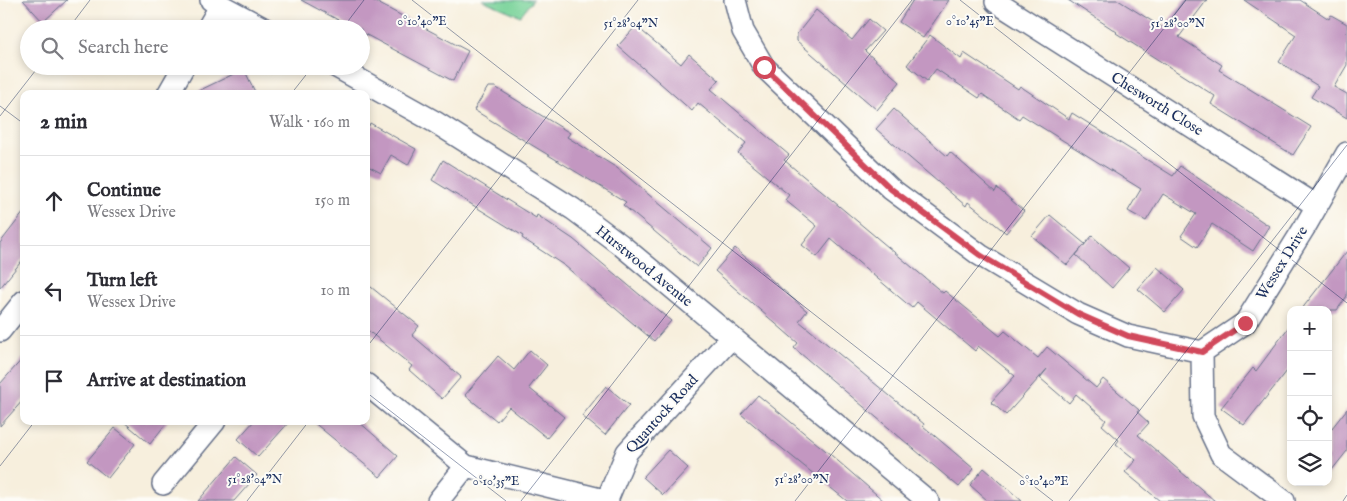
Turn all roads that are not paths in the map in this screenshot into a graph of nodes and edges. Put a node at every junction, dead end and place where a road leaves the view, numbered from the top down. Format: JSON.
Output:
{"nodes":[{"id":1,"x":735,"y":0,"type":"edge"},
{"id":2,"x":996,"y":2,"type":"dead end"},
{"id":3,"x":216,"y":3,"type":"edge"},
{"id":4,"x":210,"y":20,"type":"edge"},
{"id":5,"x":248,"y":20,"type":"edge"},
{"id":6,"x":179,"y":75,"type":"edge"},
{"id":7,"x":351,"y":75,"type":"edge"},
{"id":8,"x":170,"y":90,"type":"edge"},
{"id":9,"x":1347,"y":153,"type":"edge"},
{"id":10,"x":1317,"y":206,"type":"junction"},
{"id":11,"x":20,"y":307,"type":"edge"},
{"id":12,"x":0,"y":331,"type":"edge"},
{"id":13,"x":731,"y":338,"type":"junction"},
{"id":14,"x":1202,"y":352,"type":"junction"},
{"id":15,"x":370,"y":387,"type":"edge"},
{"id":16,"x":212,"y":425,"type":"edge"},
{"id":17,"x":466,"y":466,"type":"junction"},
{"id":18,"x":163,"y":484,"type":"dead end"},
{"id":19,"x":438,"y":501,"type":"edge"},
{"id":20,"x":608,"y":501,"type":"edge"},
{"id":21,"x":928,"y":501,"type":"edge"},
{"id":22,"x":1284,"y":501,"type":"edge"}],
"edges":[{"from":1,"to":14,"type":"street"},
{"from":2,"to":10,"type":"street","name":"Chesworth Close"},
{"from":3,"to":4,"type":"street"},
{"from":3,"to":5,"type":"street"},
{"from":6,"to":8,"type":"street"},
{"from":7,"to":13,"type":"street","name":"Hurstwood Avenue"},
{"from":9,"to":10,"type":"street","name":"Wessex Drive"},
{"from":10,"to":14,"type":"street","name":"Wessex Drive"},
{"from":11,"to":12,"type":"street"},
{"from":13,"to":20,"type":"street","name":"Quantock Road"},
{"from":13,"to":21,"type":"street","name":"Hurstwood Avenue"},
{"from":14,"to":22,"type":"street"},
{"from":15,"to":17,"type":"street"},
{"from":16,"to":18,"type":"street"},
{"from":17,"to":19,"type":"street"},
{"from":17,"to":20,"type":"street"}]}
